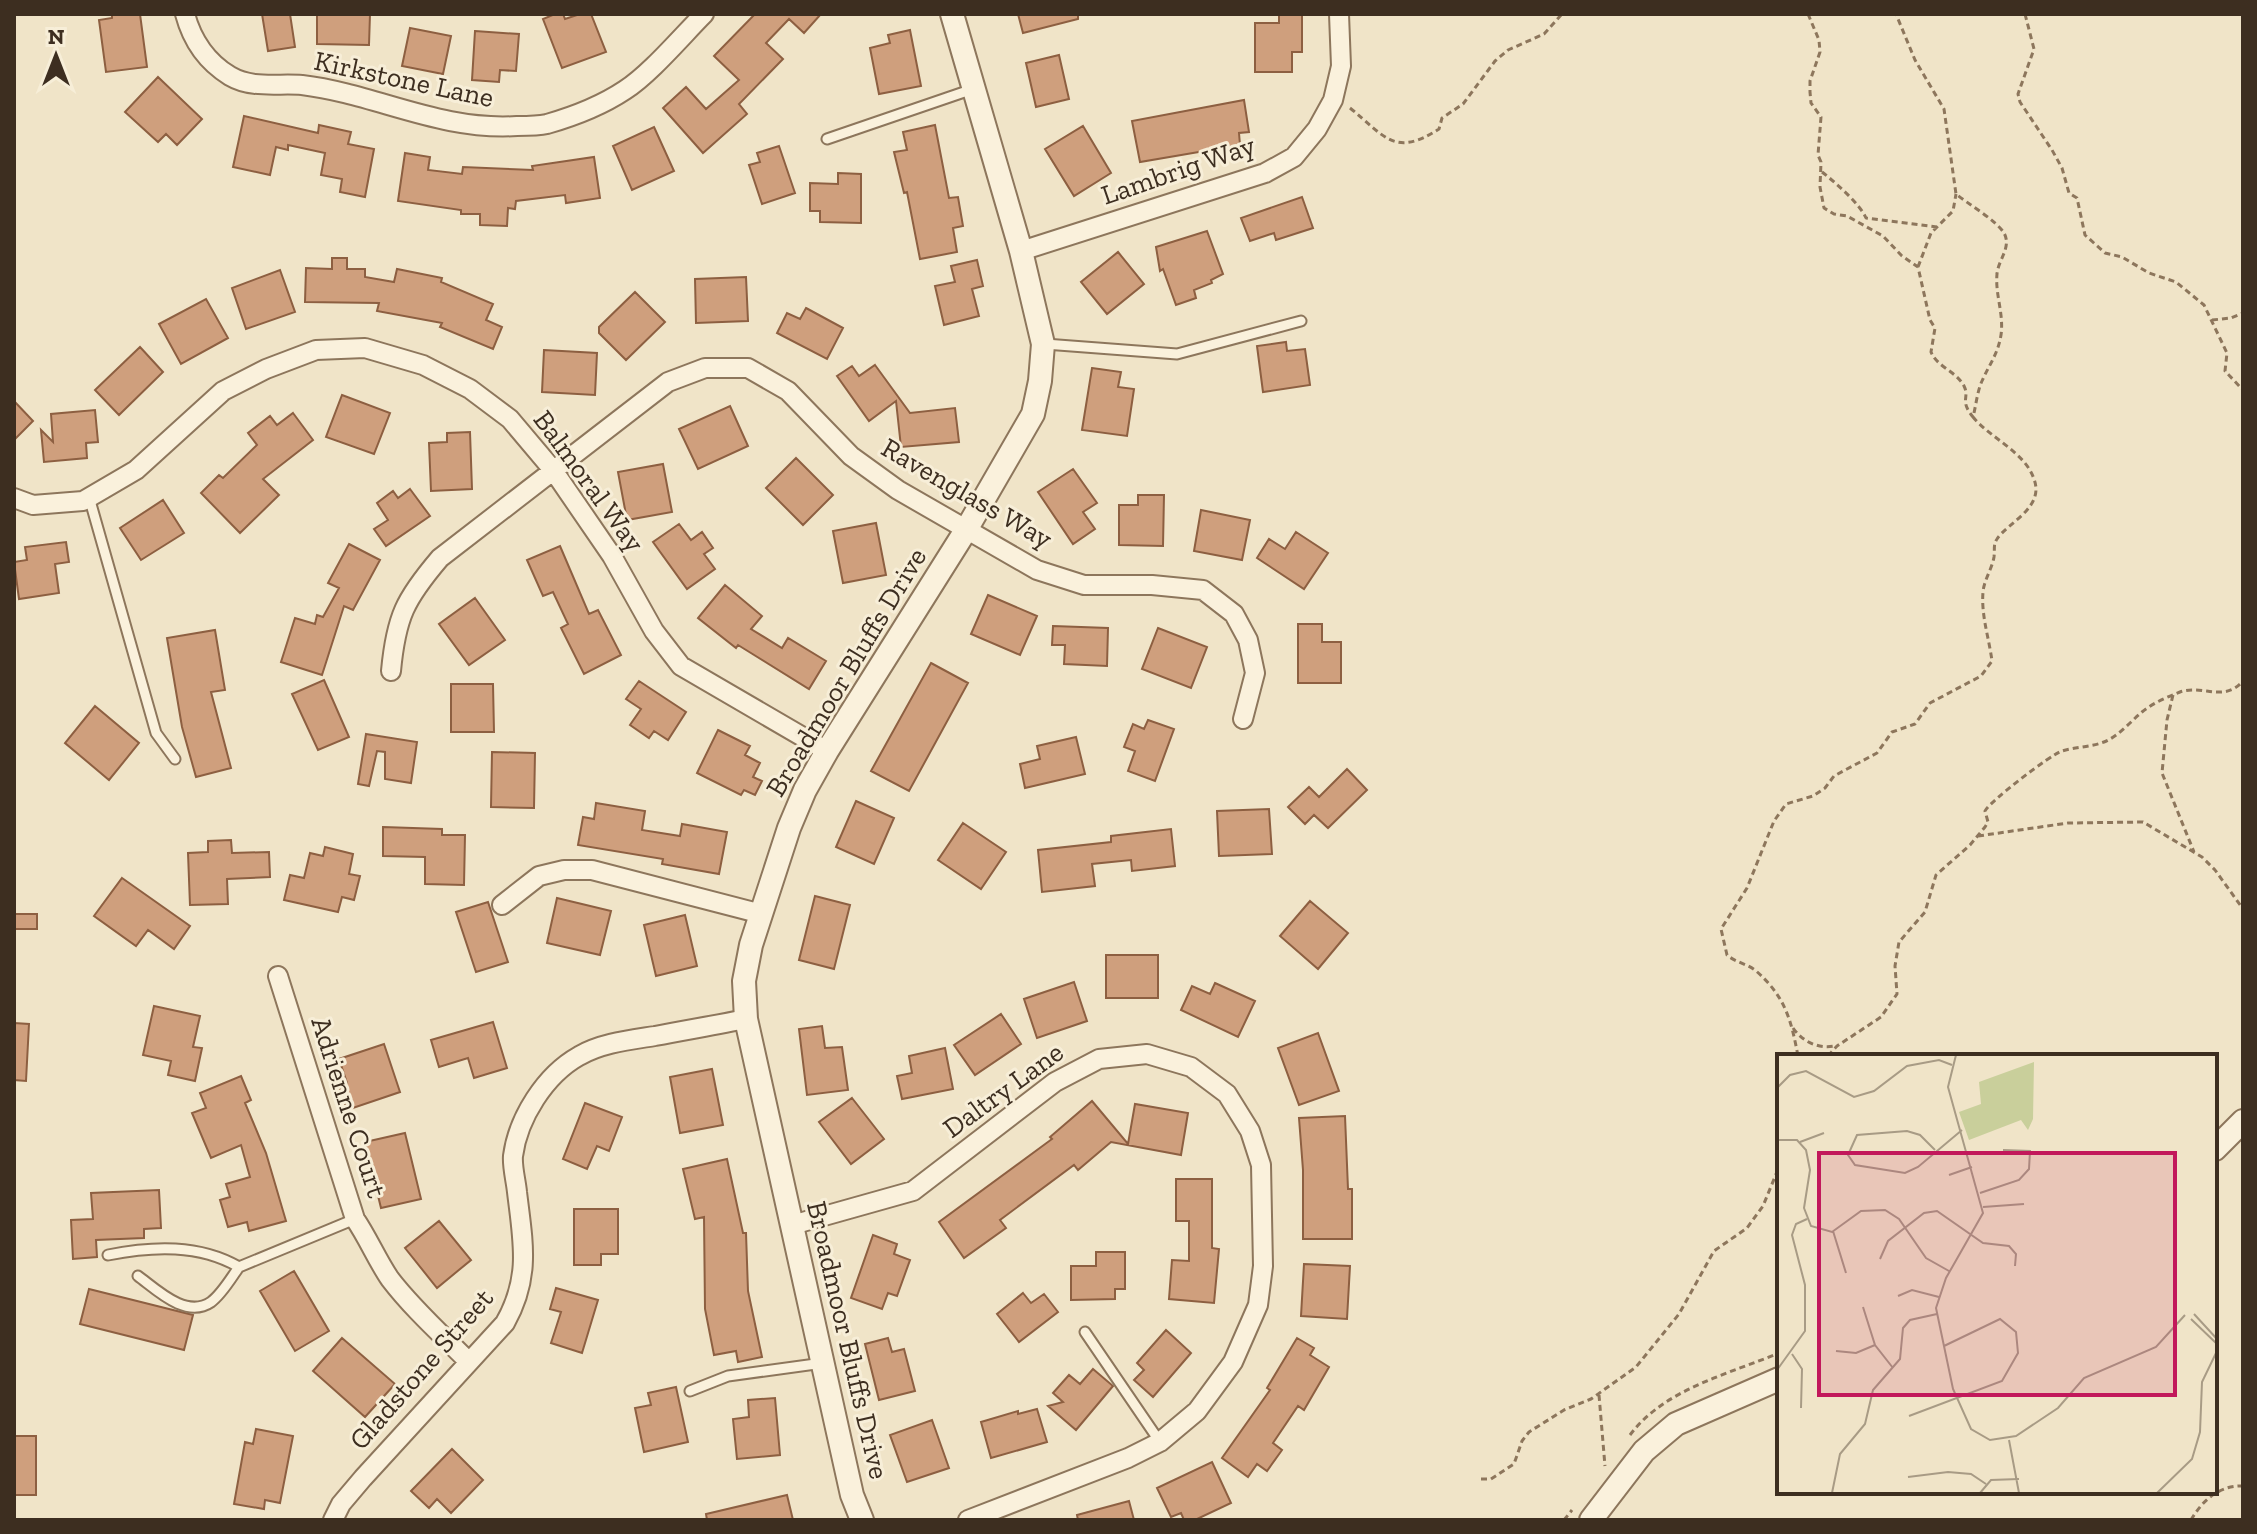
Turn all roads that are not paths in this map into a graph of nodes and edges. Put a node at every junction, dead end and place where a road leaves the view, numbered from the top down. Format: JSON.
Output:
{"nodes":[{"id":1,"x":185,"y":14,"type":"edge"},
{"id":2,"x":704,"y":14,"type":"edge"},
{"id":3,"x":952,"y":14,"type":"edge"},
{"id":4,"x":1339,"y":14,"type":"edge"},
{"id":5,"x":973,"y":89,"type":"junction"},
{"id":6,"x":827,"y":139,"type":"dead end"},
{"id":7,"x":1021,"y":251,"type":"junction"},
{"id":8,"x":1301,"y":321,"type":"dead end"},
{"id":9,"x":1043,"y":344,"type":"junction"},
{"id":10,"x":553,"y":470,"type":"junction"},
{"id":11,"x":89,"y":497,"type":"junction"},
{"id":12,"x":14,"y":498,"type":"edge"},
{"id":13,"x":966,"y":530,"type":"junction"},
{"id":14,"x":391,"y":671,"type":"dead end"},
{"id":15,"x":1243,"y":719,"type":"dead end"},
{"id":16,"x":827,"y":751,"type":"junction"},
{"id":17,"x":175,"y":759,"type":"dead end"},
{"id":18,"x":502,"y":905,"type":"dead end"},
{"id":19,"x":762,"y":914,"type":"junction"},
{"id":20,"x":278,"y":976,"type":"dead end"},
{"id":21,"x":746,"y":1019,"type":"junction"},
{"id":22,"x":2243,"y":1121,"type":"edge"},
{"id":23,"x":2217,"y":1147,"type":"edge"},
{"id":24,"x":355,"y":1219,"type":"junction"},
{"id":25,"x":792,"y":1225,"type":"junction"},
{"id":26,"x":108,"y":1255,"type":"dead end"},
{"id":27,"x":239,"y":1267,"type":"junction"},
{"id":28,"x":138,"y":1276,"type":"dead end"},
{"id":29,"x":1085,"y":1332,"type":"dead end"},
{"id":30,"x":468,"y":1361,"type":"junction"},
{"id":31,"x":823,"y":1363,"type":"junction"},
{"id":32,"x":1777,"y":1380,"type":"edge"},
{"id":33,"x":690,"y":1391,"type":"dead end"},
{"id":34,"x":1160,"y":1442,"type":"junction"},
{"id":35,"x":333,"y":1520,"type":"edge"},
{"id":36,"x":862,"y":1520,"type":"edge"},
{"id":37,"x":968,"y":1520,"type":"edge"},
{"id":38,"x":1591,"y":1520,"type":"edge"}],
"edges":[{"from":1,"to":2,"type":"street","name":"Kirkstone Lane"},
{"from":3,"to":5,"type":"street","name":"Broadmoor Bluffs Drive"},
{"from":4,"to":7,"type":"street","name":"Lambrig Way"},
{"from":5,"to":6,"type":"lane"},
{"from":5,"to":7,"type":"street","name":"Broadmoor Bluffs Drive"},
{"from":7,"to":9,"type":"street","name":"Broadmoor Bluffs Drive"},
{"from":8,"to":9,"type":"lane"},
{"from":9,"to":13,"type":"street","name":"Broadmoor Bluffs Drive"},
{"from":10,"to":11,"type":"street","name":"Balmoral Way"},
{"from":10,"to":13,"type":"street","name":"Ravenglass Way"},
{"from":10,"to":14,"type":"street","name":"Ravenglass Way"},
{"from":10,"to":16,"type":"street","name":"Balmoral Way"},
{"from":11,"to":12,"type":"street","name":"Balmoral Way"},
{"from":11,"to":17,"type":"lane"},
{"from":13,"to":15,"type":"street","name":"Ravenglass Way"},
{"from":13,"to":16,"type":"street","name":"Broadmoor Bluffs Drive"},
{"from":16,"to":19,"type":"street","name":"Broadmoor Bluffs Drive"},
{"from":18,"to":19,"type":"street"},
{"from":19,"to":21,"type":"street","name":"Broadmoor Bluffs Drive"},
{"from":20,"to":24,"type":"street","name":"Adrienne Court"},
{"from":21,"to":25,"type":"street","name":"Broadmoor Bluffs Drive"},
{"from":21,"to":30,"type":"street","name":"Gladstone Street"},
{"from":22,"to":23,"type":"street"},
{"from":24,"to":27,"type":"lane"},
{"from":24,"to":30,"type":"street","name":"Adrienne Court"},
{"from":25,"to":31,"type":"street","name":"Broadmoor Bluffs Drive"},
{"from":25,"to":34,"type":"street","name":"Daltry Lane"},
{"from":26,"to":27,"type":"lane"},
{"from":27,"to":28,"type":"lane"},
{"from":29,"to":34,"type":"lane"},
{"from":30,"to":35,"type":"street","name":"Gladstone Street"},
{"from":31,"to":33,"type":"lane"},
{"from":31,"to":36,"type":"street","name":"Broadmoor Bluffs Drive"},
{"from":32,"to":38,"type":"street"},
{"from":34,"to":37,"type":"street","name":"Daltry Lane"}]}
